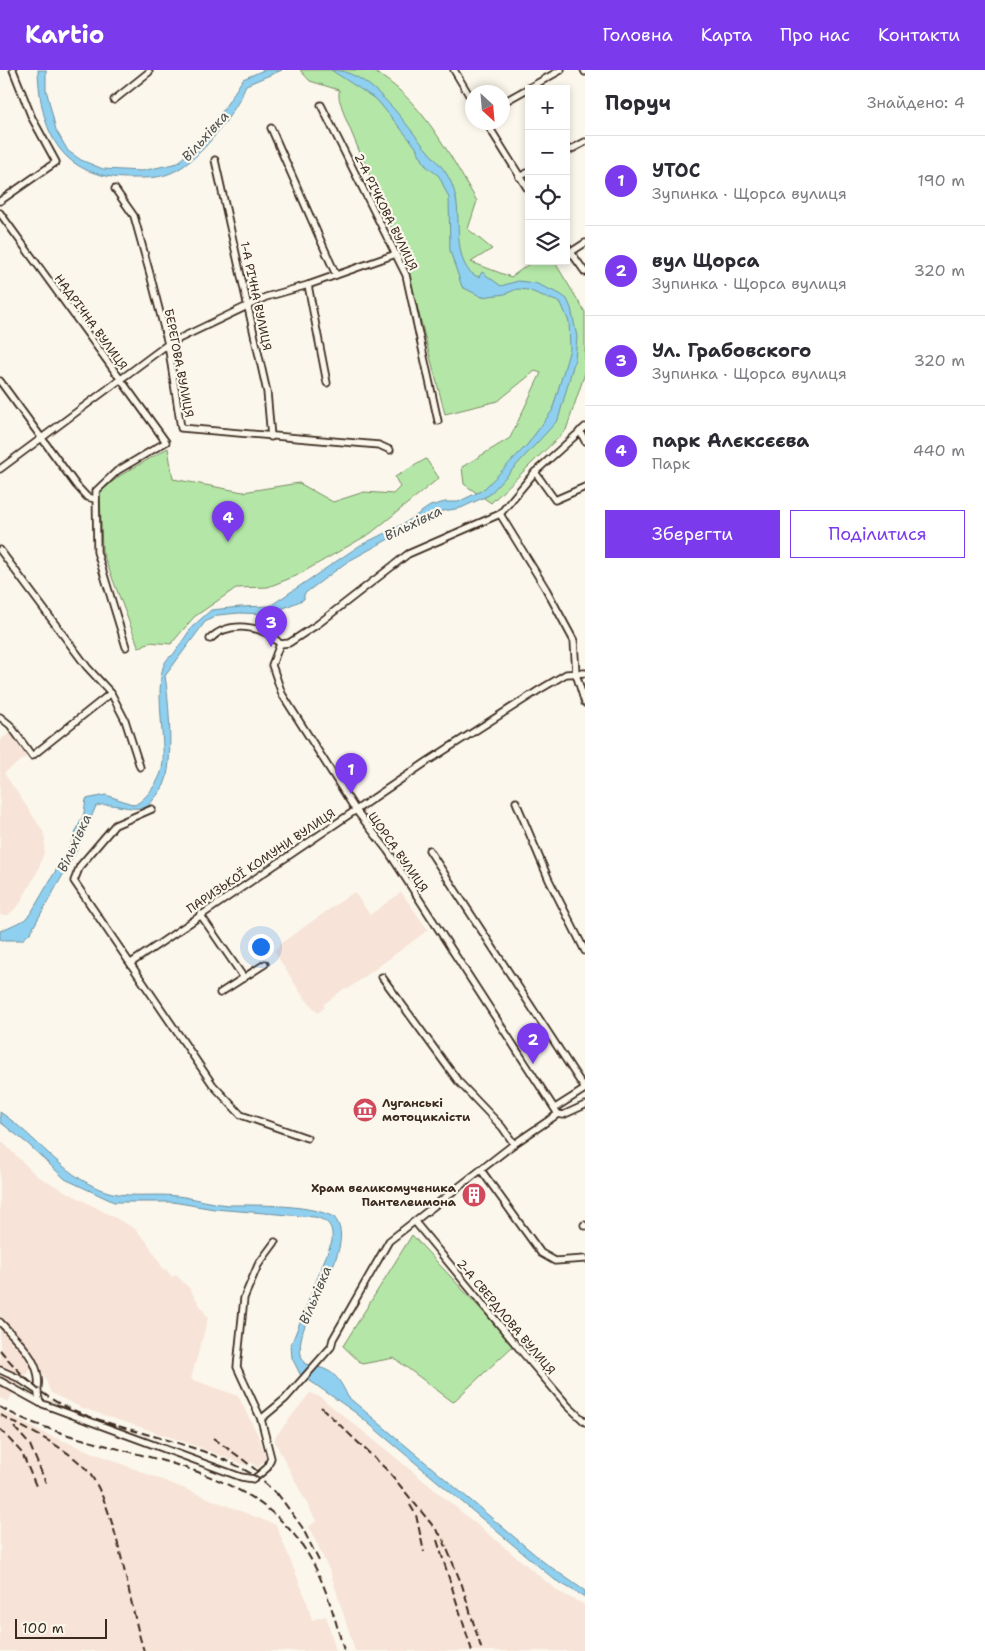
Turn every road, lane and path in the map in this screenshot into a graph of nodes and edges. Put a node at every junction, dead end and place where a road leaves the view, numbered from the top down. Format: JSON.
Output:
{"nodes":[{"id":1,"x":13,"y":70,"type":"edge"},
{"id":2,"x":454,"y":70,"type":"edge"},
{"id":3,"x":561,"y":70,"type":"edge"},
{"id":4,"x":149,"y":71,"type":"edge"},
{"id":5,"x":465,"y":88,"type":"edge"},
{"id":6,"x":510,"y":99,"type":"edge"},
{"id":7,"x":114,"y":100,"type":"dead end"},
{"id":8,"x":321,"y":105,"type":"dead end"},
{"id":9,"x":271,"y":128,"type":"dead end"},
{"id":10,"x":491,"y":130,"type":"edge"},
{"id":11,"x":585,"y":142,"type":"edge"},
{"id":12,"x":570,"y":150,"type":"edge"},
{"id":13,"x":215,"y":160,"type":"dead end"},
{"id":14,"x":525,"y":174,"type":"edge"},
{"id":15,"x":519,"y":177,"type":"junction"},
{"id":16,"x":525,"y":185,"type":"edge"},
{"id":17,"x":115,"y":189,"type":"dead end"},
{"id":18,"x":0,"y":202,"type":"edge"},
{"id":19,"x":0,"y":213,"type":"edge"},
{"id":20,"x":585,"y":243,"type":"edge"},
{"id":21,"x":571,"y":252,"type":"joint"},
{"id":22,"x":396,"y":254,"type":"junction"},
{"id":23,"x":585,"y":272,"type":"edge"},
{"id":24,"x":336,"y":275,"type":"junction"},
{"id":25,"x":308,"y":285,"type":"junction"},
{"id":26,"x":248,"y":306,"type":"junction"},
{"id":27,"x":168,"y":344,"type":"junction"},
{"id":28,"x":120,"y":379,"type":"junction"},
{"id":29,"x":0,"y":381,"type":"edge"},
{"id":30,"x":327,"y":383,"type":"dead end"},
{"id":31,"x":438,"y":421,"type":"dead end"},
{"id":32,"x":582,"y":429,"type":"edge"},
{"id":33,"x":271,"y":437,"type":"junction"},
{"id":34,"x":41,"y":438,"type":"junction"},
{"id":35,"x":585,"y":441,"type":"edge"},
{"id":36,"x":390,"y":450,"type":"dead end"},
{"id":37,"x":0,"y":469,"type":"edge"},
{"id":38,"x":535,"y":472,"type":"junction"},
{"id":39,"x":585,"y":487,"type":"edge"},
{"id":40,"x":95,"y":499,"type":"junction"},
{"id":41,"x":500,"y":514,"type":"junction"},
{"id":42,"x":0,"y":550,"type":"edge"},
{"id":43,"x":210,"y":640,"type":"dead end"},
{"id":44,"x":280,"y":644,"type":"junction"},
{"id":45,"x":126,"y":647,"type":"dead end"},
{"id":46,"x":585,"y":673,"type":"edge"},
{"id":47,"x":576,"y":674,"type":"junction"},
{"id":48,"x":111,"y":693,"type":"junction"},
{"id":49,"x":585,"y":703,"type":"edge"},
{"id":50,"x":0,"y":717,"type":"edge"},
{"id":51,"x":140,"y":767,"type":"dead end"},
{"id":52,"x":516,"y":802,"type":"dead end"},
{"id":53,"x":152,"y":809,"type":"dead end"},
{"id":54,"x":355,"y":809,"type":"junction"},
{"id":55,"x":429,"y":850,"type":"dead end"},
{"id":56,"x":200,"y":914,"type":"junction"},
{"id":57,"x":585,"y":951,"type":"edge"},
{"id":58,"x":131,"y":963,"type":"junction"},
{"id":59,"x":265,"y":964,"type":"dead end"},
{"id":60,"x":244,"y":978,"type":"junction"},
{"id":61,"x":382,"y":978,"type":"dead end"},
{"id":62,"x":220,"y":993,"type":"dead end"},
{"id":63,"x":585,"y":1089,"type":"edge"},
{"id":64,"x":585,"y":1105,"type":"edge"},
{"id":65,"x":556,"y":1111,"type":"junction"},
{"id":66,"x":307,"y":1138,"type":"dead end"},
{"id":67,"x":514,"y":1144,"type":"junction"},
{"id":68,"x":481,"y":1170,"type":"junction"},
{"id":69,"x":415,"y":1222,"type":"junction"},
{"id":70,"x":275,"y":1242,"type":"dead end"},
{"id":71,"x":585,"y":1259,"type":"edge"},
{"id":72,"x":0,"y":1322,"type":"edge"},
{"id":73,"x":0,"y":1370,"type":"edge"},
{"id":74,"x":0,"y":1381,"type":"edge"},
{"id":75,"x":36,"y":1390,"type":"junction"},
{"id":76,"x":40,"y":1403,"type":"junction"},
{"id":77,"x":261,"y":1419,"type":"junction"},
{"id":78,"x":585,"y":1422,"type":"edge"}],
"edges":[{"from":1,"to":18,"type":"street"},
{"from":2,"to":5,"type":"street"},
{"from":3,"to":6,"type":"street"},
{"from":4,"to":7,"type":"street"},
{"from":8,"to":22,"type":"street","name":"2-А РІЧКОВА ВУЛИЦЯ"},
{"from":9,"to":24,"type":"street"},
{"from":10,"to":15,"type":"street"},
{"from":11,"to":12,"type":"street"},
{"from":13,"to":26,"type":"street","name":"1-А РІЧНА ВУЛИЦЯ"},
{"from":14,"to":15,"type":"street"},
{"from":15,"to":16,"type":"street"},
{"from":17,"to":27,"type":"street","name":"БЕРЕГОВА ВУЛИЦЯ"},
{"from":19,"to":28,"type":"street","name":"НАДРІЧНА ВУЛИЦЯ"},
{"from":20,"to":21,"type":"street"},
{"from":21,"to":23,"type":"street"},
{"from":22,"to":24,"type":"street"},
{"from":22,"to":31,"type":"street","name":"2-А РІЧКОВА ВУЛИЦЯ"},
{"from":24,"to":25,"type":"street"},
{"from":25,"to":26,"type":"street"},
{"from":25,"to":30,"type":"street"},
{"from":26,"to":27,"type":"street"},
{"from":26,"to":33,"type":"street","name":"1-А РІЧНА ВУЛИЦЯ"},
{"from":27,"to":28,"type":"street"},
{"from":27,"to":33,"type":"street","name":"БЕРЕГОВА ВУЛИЦЯ"},
{"from":28,"to":34,"type":"street"},
{"from":28,"to":40,"type":"street","name":"НАДРІЧНА ВУЛИЦЯ"},
{"from":29,"to":34,"type":"street"},
{"from":32,"to":35,"type":"street"},
{"from":32,"to":38,"type":"street"},
{"from":33,"to":36,"type":"street","name":"БЕРЕГОВА ВУЛИЦЯ"},
{"from":34,"to":37,"type":"street"},
{"from":34,"to":40,"type":"street"},
{"from":38,"to":39,"type":"street"},
{"from":38,"to":41,"type":"street"},
{"from":40,"to":45,"type":"street"},
{"from":41,"to":44,"type":"street"},
{"from":41,"to":47,"type":"street"},
{"from":42,"to":48,"type":"street"},
{"from":43,"to":44,"type":"street"},
{"from":44,"to":54,"type":"street","name":"ЩОРСА ВУЛИЦЯ"},
{"from":46,"to":47,"type":"street","name":"ПАРИЗЬКОЇ КОМУНИ ВУЛИЦЯ"},
{"from":47,"to":49,"type":"street"},
{"from":47,"to":54,"type":"street","name":"ПАРИЗЬКОЇ КОМУНИ ВУЛИЦЯ"},
{"from":48,"to":50,"type":"street"},
{"from":48,"to":51,"type":"street"},
{"from":52,"to":57,"type":"street"},
{"from":53,"to":58,"type":"street"},
{"from":54,"to":56,"type":"street","name":"ПАРИЗЬКОЇ КОМУНИ ВУЛИЦЯ"},
{"from":54,"to":65,"type":"street","name":"ЩОРСА ВУЛИЦЯ"},
{"from":55,"to":63,"type":"street"},
{"from":56,"to":58,"type":"street","name":"ПАРИЗЬКОЇ КОМУНИ ВУЛИЦЯ"},
{"from":56,"to":60,"type":"street"},
{"from":58,"to":66,"type":"street"},
{"from":59,"to":60,"type":"street"},
{"from":60,"to":62,"type":"street"},
{"from":61,"to":67,"type":"street"},
{"from":63,"to":65,"type":"street"},
{"from":64,"to":65,"type":"street"},
{"from":65,"to":67,"type":"street"},
{"from":67,"to":68,"type":"street"},
{"from":68,"to":69,"type":"street"},
{"from":68,"to":71,"type":"street"},
{"from":69,"to":77,"type":"street"},
{"from":69,"to":78,"type":"street","name":"2-А СВЕРДЛОВА ВУЛИЦЯ"},
{"from":70,"to":77,"type":"street"},
{"from":72,"to":75,"type":"street"},
{"from":73,"to":75,"type":"street"},
{"from":74,"to":76,"type":"street"},
{"from":75,"to":76,"type":"street"},
{"from":76,"to":77,"type":"street"}]}
